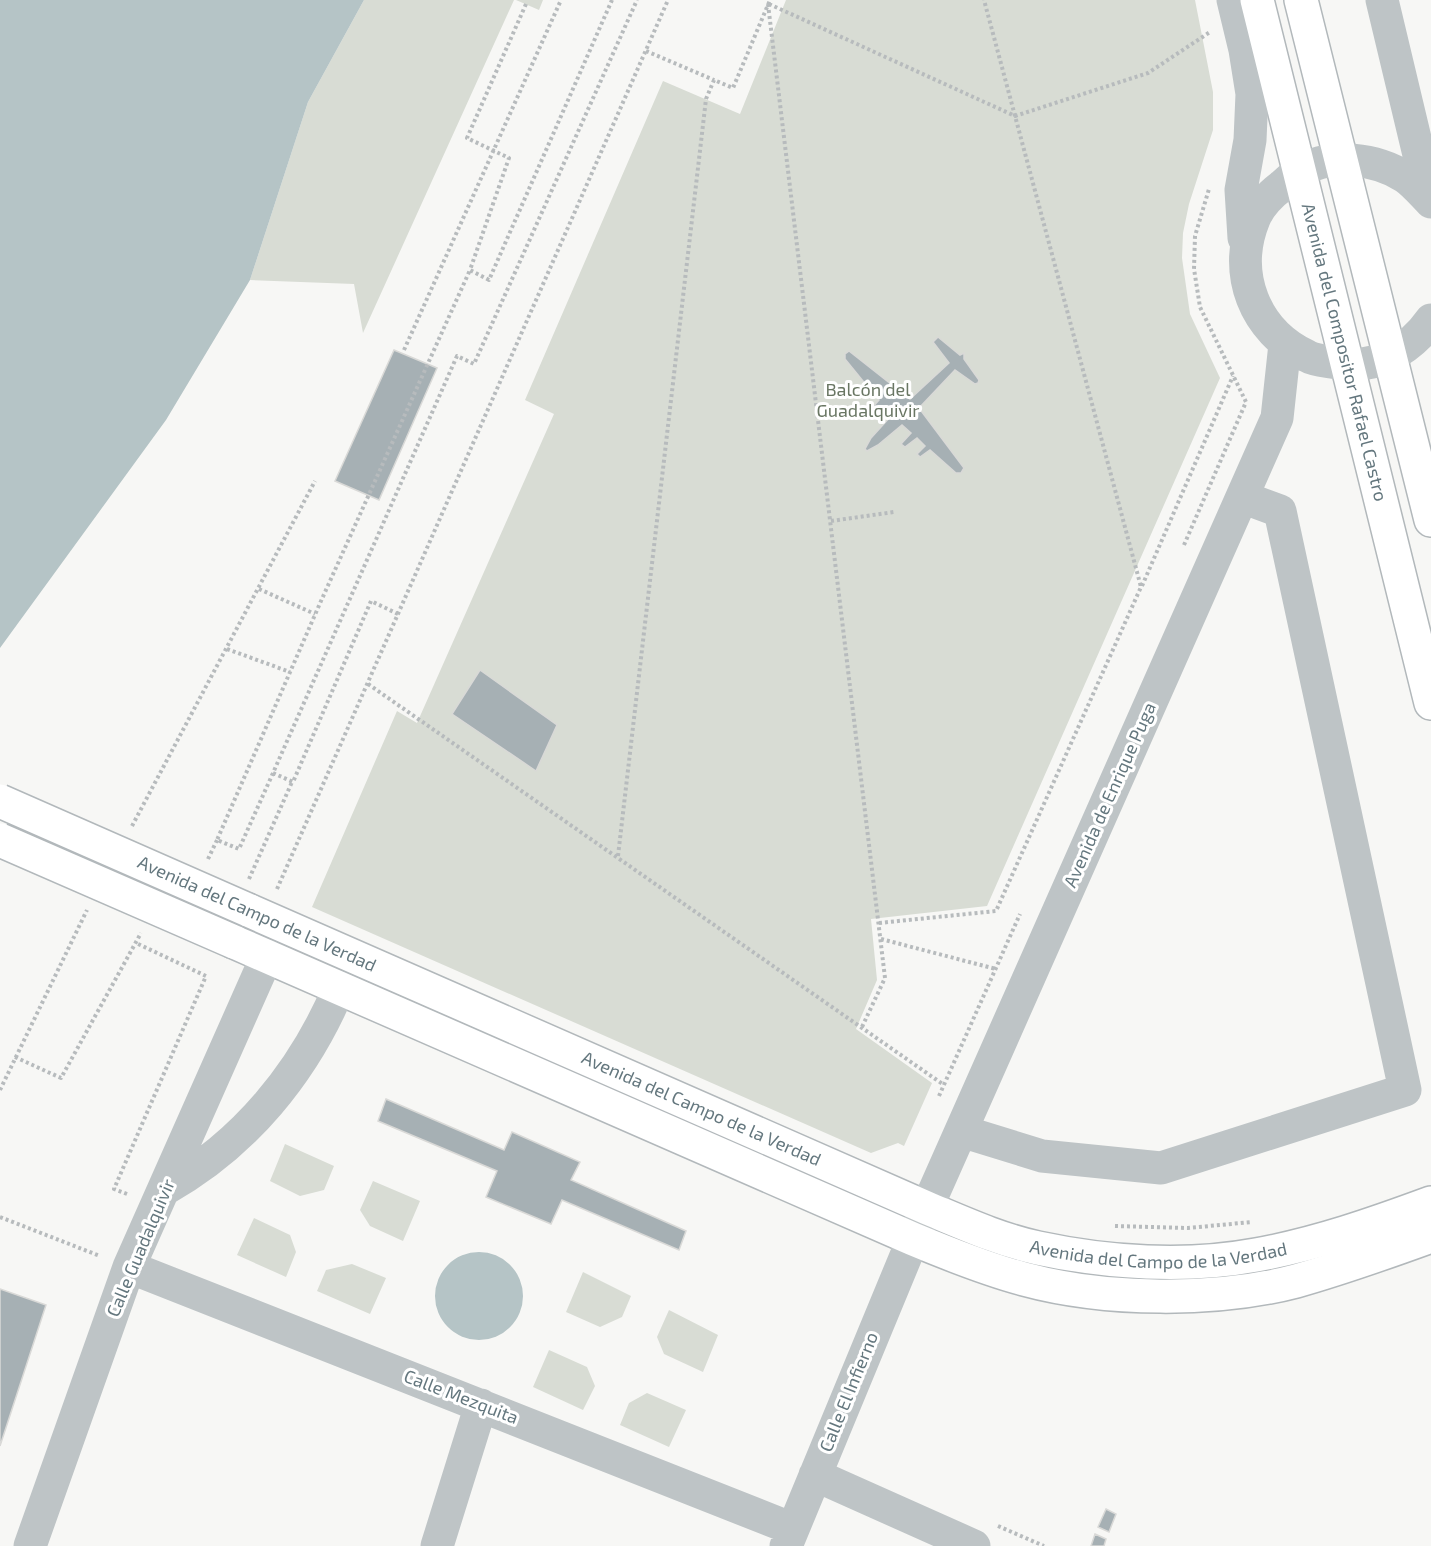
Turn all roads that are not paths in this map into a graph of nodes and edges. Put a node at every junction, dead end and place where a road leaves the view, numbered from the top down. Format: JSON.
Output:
{"nodes":[{"id":1,"x":1233,"y":0,"type":"edge"},
{"id":2,"x":1257,"y":0,"type":"edge"},
{"id":3,"x":1301,"y":0,"type":"edge"},
{"id":4,"x":1382,"y":0,"type":"edge"},
{"id":5,"x":1340,"y":159,"type":"junction"},
{"id":6,"x":1300,"y":171,"type":"junction"},
{"id":7,"x":1431,"y":201,"type":"edge"},
{"id":8,"x":1245,"y":252,"type":"junction"},
{"id":9,"x":1431,"y":320,"type":"edge"},
{"id":10,"x":1285,"y":344,"type":"junction"},
{"id":11,"x":1391,"y":357,"type":"junction"},
{"id":12,"x":1347,"y":365,"type":"junction"},
{"id":13,"x":1242,"y":496,"type":"junction"},
{"id":14,"x":1431,"y":519,"type":"edge"},
{"id":15,"x":1431,"y":703,"type":"edge"},
{"id":16,"x":0,"y":801,"type":"edge"},
{"id":17,"x":0,"y":840,"type":"edge"},
{"id":18,"x":267,"y":956,"type":"junction"},
{"id":19,"x":339,"y":988,"type":"junction"},
{"id":20,"x":961,"y":1131,"type":"junction"},
{"id":21,"x":165,"y":1189,"type":"junction"},
{"id":22,"x":1431,"y":1203,"type":"edge"},
{"id":23,"x":927,"y":1208,"type":"junction"},
{"id":24,"x":1431,"y":1236,"type":"edge"},
{"id":25,"x":913,"y":1239,"type":"junction"},
{"id":26,"x":129,"y":1267,"type":"junction"},
{"id":27,"x":481,"y":1405,"type":"junction"},
{"id":28,"x":815,"y":1475,"type":"junction"},
{"id":29,"x":789,"y":1538,"type":"edge"},
{"id":30,"x":967,"y":1545,"type":"edge"},
{"id":31,"x":30,"y":1546,"type":"edge"},
{"id":32,"x":437,"y":1546,"type":"edge"}],
"edges":[{"from":1,"to":8,"type":"street"},
{"from":2,"to":6,"type":"main road","name":"Avenida del Compositor Rafael Castro"},
{"from":3,"to":5,"type":"main road"},
{"from":4,"to":7,"type":"street"},
{"from":5,"to":6,"type":"street"},
{"from":5,"to":7,"type":"street"},
{"from":5,"to":11,"type":"main road"},
{"from":6,"to":8,"type":"street"},
{"from":6,"to":12,"type":"main road","name":"Avenida del Compositor Rafael Castro"},
{"from":8,"to":10,"type":"street"},
{"from":9,"to":11,"type":"street"},
{"from":10,"to":12,"type":"street"},
{"from":10,"to":13,"type":"street","name":"Avenida de Enrique Puga"},
{"from":11,"to":12,"type":"street"},
{"from":11,"to":14,"type":"main road"},
{"from":12,"to":15,"type":"main road","name":"Avenida del Compositor Rafael Castro"},
{"from":13,"to":20,"type":"street","name":"Avenida de Enrique Puga"},
{"from":13,"to":20,"type":"street"},
{"from":16,"to":23,"type":"main road","name":"Avenida del Campo de la Verdad","bridge":true},
{"from":17,"to":18,"type":"main road","name":"Avenida del Campo de la Verdad","bridge":true},
{"from":18,"to":19,"type":"main road","name":"Avenida del Campo de la Verdad"},
{"from":18,"to":21,"type":"street","name":"Calle Guadalquivir"},
{"from":19,"to":21,"type":"street"},
{"from":19,"to":25,"type":"main road","name":"Avenida del Campo de la Verdad"},
{"from":20,"to":23,"type":"street","name":"Avenida de Enrique Puga"},
{"from":21,"to":26,"type":"street","name":"Calle Guadalquivir"},
{"from":22,"to":23,"type":"main road","name":"Avenida del Campo de la Verdad"},
{"from":23,"to":25,"type":"street","name":"Avenida de Enrique Puga"},
{"from":24,"to":25,"type":"main road","name":"Avenida del Campo de la Verdad"},
{"from":25,"to":28,"type":"street","name":"Calle El Infierno"},
{"from":26,"to":27,"type":"street","name":"Calle Mezquita"},
{"from":26,"to":31,"type":"street","name":"Calle Guadalquivir"},
{"from":27,"to":29,"type":"street","name":"Calle Mezquita"},
{"from":27,"to":32,"type":"street"},
{"from":28,"to":29,"type":"street","name":"Calle El Infierno"},
{"from":28,"to":30,"type":"street"}]}
